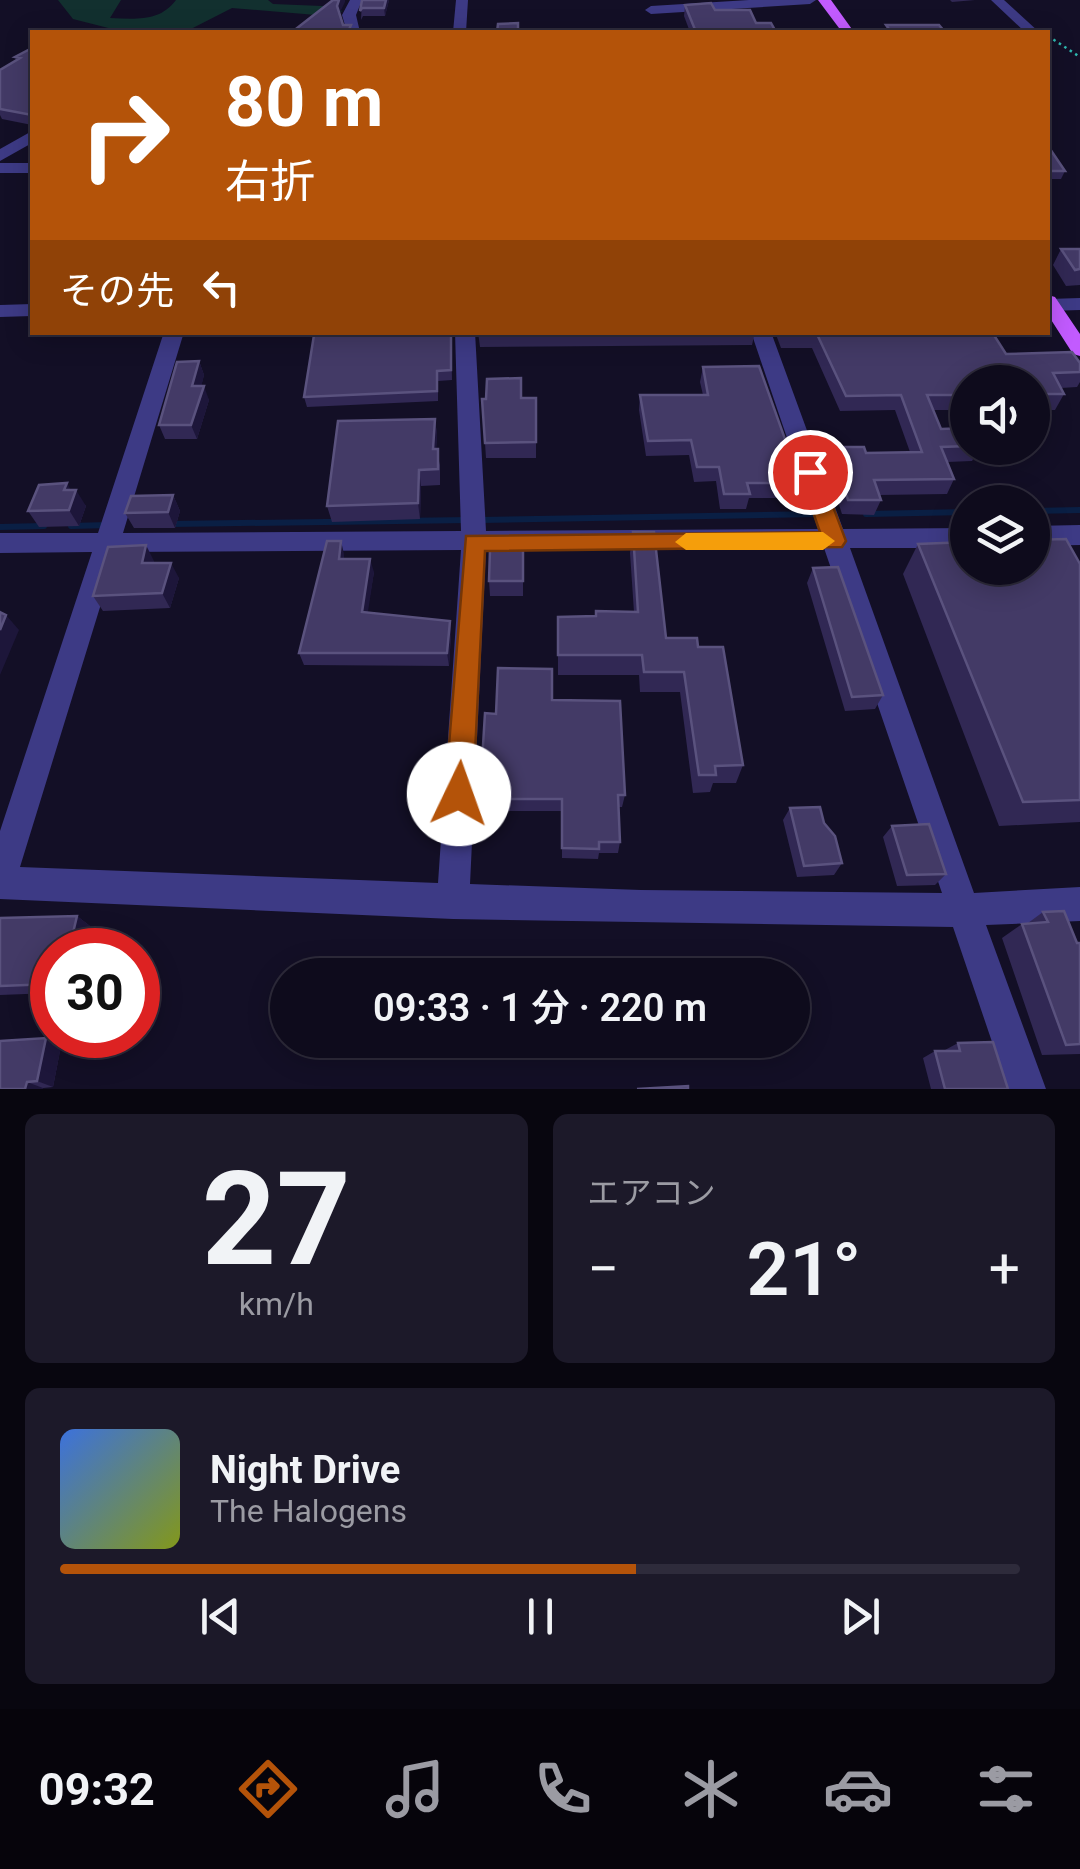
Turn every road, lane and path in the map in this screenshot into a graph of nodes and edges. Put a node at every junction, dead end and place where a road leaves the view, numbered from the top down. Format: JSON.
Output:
{"nodes":[{"id":1,"x":356,"y":0,"type":"edge"},
{"id":2,"x":462,"y":0,"type":"edge"},
{"id":3,"x":810,"y":0,"type":"edge"},
{"id":4,"x":824,"y":0,"type":"edge"},
{"id":5,"x":996,"y":0,"type":"edge"},
{"id":6,"x":651,"y":10,"type":"edge"},
{"id":7,"x":353,"y":30,"type":"edge"},
{"id":8,"x":460,"y":30,"type":"edge"},
{"id":9,"x":846,"y":30,"type":"edge"},
{"id":10,"x":1030,"y":30,"type":"edge"},
{"id":11,"x":1050,"y":37,"type":"edge"},
{"id":12,"x":1080,"y":57,"type":"edge"},
{"id":13,"x":30,"y":137,"type":"edge"},
{"id":14,"x":0,"y":156,"type":"edge"},
{"id":15,"x":0,"y":168,"type":"edge"},
{"id":16,"x":30,"y":168,"type":"edge"},
{"id":17,"x":1050,"y":303,"type":"edge"},
{"id":18,"x":1080,"y":304,"type":"edge"},
{"id":19,"x":1050,"y":306,"type":"edge"},
{"id":20,"x":30,"y":310,"type":"edge"},
{"id":21,"x":0,"y":311,"type":"edge"},
{"id":22,"x":173,"y":335,"type":"edge"},
{"id":23,"x":466,"y":335,"type":"edge"},
{"id":24,"x":762,"y":335,"type":"edge"},
{"id":25,"x":1080,"y":350,"type":"edge"},
{"id":26,"x":1080,"y":534,"type":"edge"},
{"id":27,"x":1050,"y":535,"type":"edge"},
{"id":28,"x":950,"y":538,"type":"edge"},
{"id":29,"x":834,"y":541,"type":"junction"},
{"id":30,"x":107,"y":542,"type":"junction"},
{"id":31,"x":474,"y":542,"type":"junction"},
{"id":32,"x":0,"y":543,"type":"edge"},
{"id":33,"x":0,"y":882,"type":"edge"},
{"id":34,"x":452,"y":902,"type":"junction"},
{"id":35,"x":1080,"y":904,"type":"edge"},
{"id":36,"x":963,"y":910,"type":"junction"},
{"id":37,"x":1026,"y":1089,"type":"edge"}],
"edges":[{"from":1,"to":7,"type":"street"},
{"from":2,"to":8,"type":"street"},
{"from":3,"to":6,"type":"street"},
{"from":4,"to":9,"type":"main road"},
{"from":5,"to":10,"type":"street"},
{"from":11,"to":12,"type":"path"},
{"from":13,"to":14,"type":"street"},
{"from":15,"to":16,"type":"street"},
{"from":17,"to":18,"type":"street"},
{"from":19,"to":25,"type":"main road"},
{"from":20,"to":21,"type":"street"},
{"from":22,"to":30,"type":"street"},
{"from":23,"to":31,"type":"street"},
{"from":24,"to":29,"type":"street"},
{"from":26,"to":27,"type":"street"},
{"from":28,"to":29,"type":"street"},
{"from":29,"to":31,"type":"street"},
{"from":29,"to":36,"type":"street"},
{"from":30,"to":31,"type":"street"},
{"from":30,"to":32,"type":"street"},
{"from":30,"to":33,"type":"street"},
{"from":31,"to":34,"type":"street"},
{"from":33,"to":34,"type":"street"},
{"from":34,"to":36,"type":"street"},
{"from":35,"to":36,"type":"street"},
{"from":36,"to":37,"type":"street"}]}
